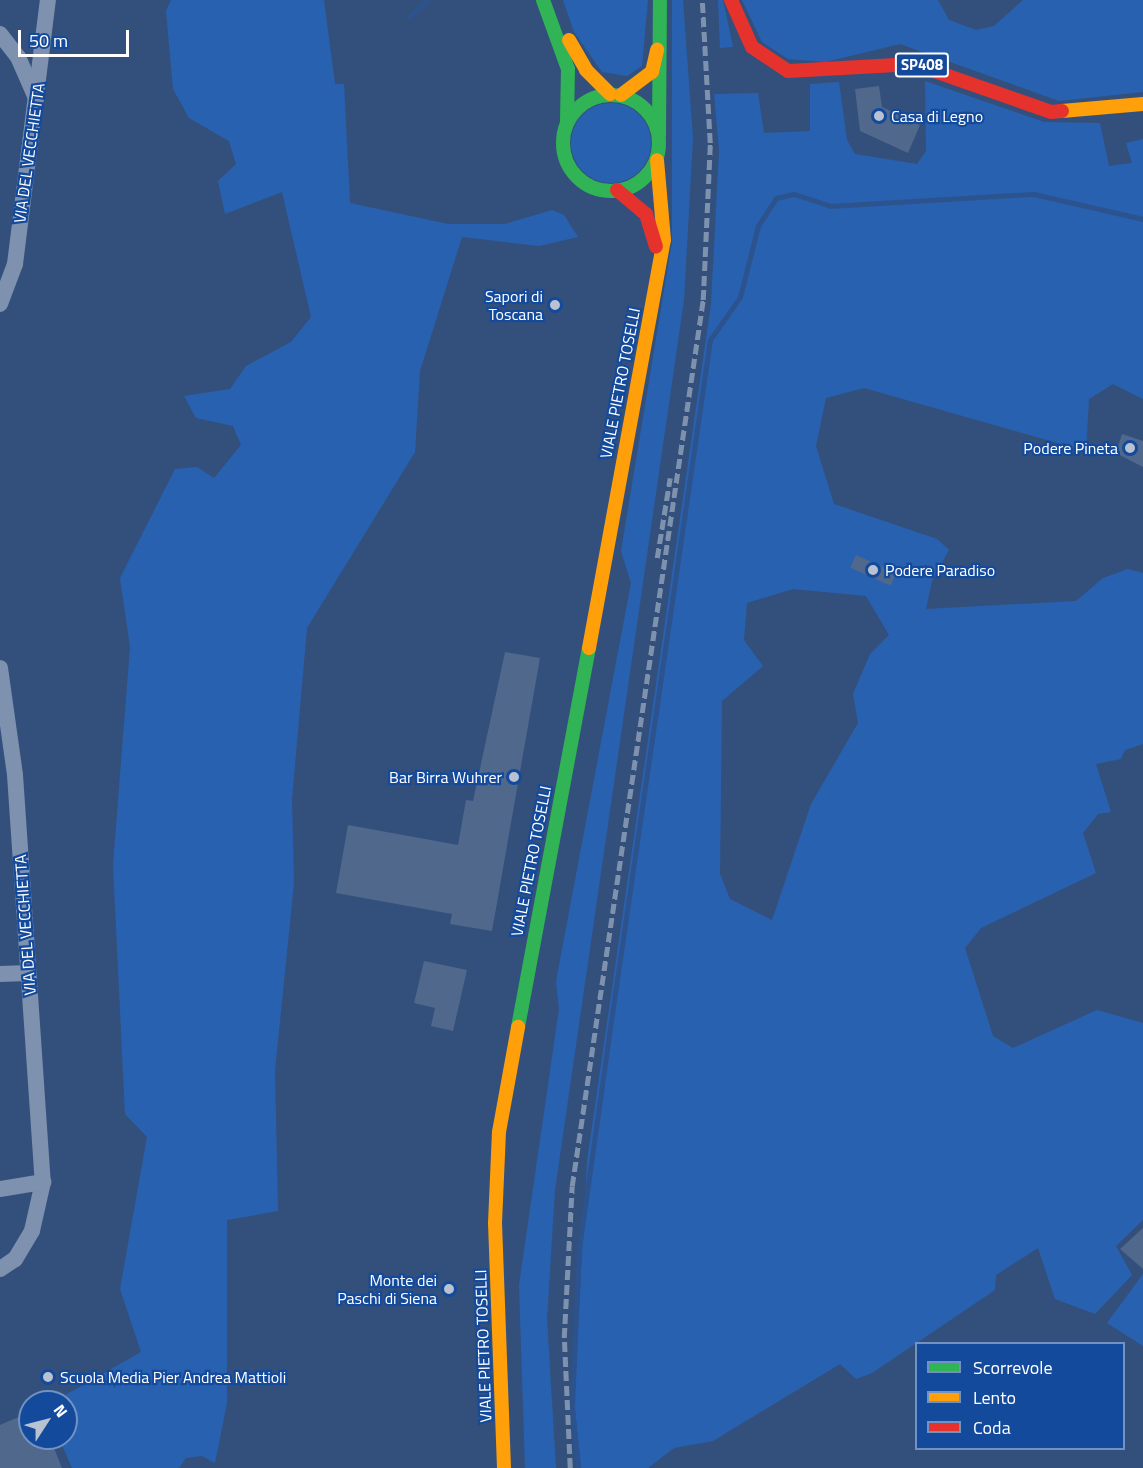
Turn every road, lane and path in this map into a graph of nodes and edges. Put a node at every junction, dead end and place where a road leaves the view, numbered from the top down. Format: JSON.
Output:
{"nodes":[{"id":1,"x":48,"y":0,"type":"edge"},
{"id":2,"x":543,"y":0,"type":"edge"},
{"id":3,"x":554,"y":0,"type":"edge"},
{"id":4,"x":660,"y":0,"type":"edge"},
{"id":5,"x":731,"y":0,"type":"edge"},
{"id":6,"x":660,"y":25,"type":"junction"},
{"id":7,"x":0,"y":33,"type":"edge"},
{"id":8,"x":616,"y":94,"type":"junction"},
{"id":9,"x":36,"y":98,"type":"junction"},
{"id":10,"x":1143,"y":105,"type":"edge"},
{"id":11,"x":567,"y":122,"type":"junction"},
{"id":12,"x":659,"y":135,"type":"junction"},
{"id":13,"x":657,"y":160,"type":"junction"},
{"id":14,"x":616,"y":190,"type":"junction"},
{"id":15,"x":658,"y":265,"type":"junction"},
{"id":16,"x":0,"y":304,"type":"edge"},
{"id":17,"x":0,"y":668,"type":"edge"},
{"id":18,"x":28,"y":973,"type":"junction"},
{"id":19,"x":0,"y":974,"type":"edge"},
{"id":20,"x":43,"y":1182,"type":"junction"},
{"id":21,"x":0,"y":1189,"type":"edge"},
{"id":22,"x":0,"y":1269,"type":"edge"},
{"id":23,"x":504,"y":1468,"type":"edge"}],
"edges":[{"from":1,"to":9,"type":"street","name":"VIA DEL VECCHIETTA"},
{"from":2,"to":11,"type":"main road","name":"VIALE PIETRO TOSELLI"},
{"from":3,"to":8,"type":"main road"},
{"from":4,"to":6,"type":"main road"},
{"from":5,"to":10,"type":"main road","number":"SP408"},
{"from":6,"to":8,"type":"main road"},
{"from":6,"to":12,"type":"main road","name":"VIALE PIETRO TOSELLI"},
{"from":7,"to":9,"type":"street"},
{"from":8,"to":11,"type":"main road"},
{"from":8,"to":12,"type":"main road"},
{"from":9,"to":16,"type":"street","name":"VIA DEL VECCHIETTA"},
{"from":11,"to":14,"type":"main road","name":"VIALE PIETRO TOSELLI"},
{"from":12,"to":13,"type":"main road","name":"VIALE PIETRO TOSELLI"},
{"from":13,"to":14,"type":"main road"},
{"from":13,"to":15,"type":"main road","name":"VIALE PIETRO TOSELLI"},
{"from":14,"to":15,"type":"main road","name":"VIALE PIETRO TOSELLI"},
{"from":15,"to":23,"type":"main road","name":"VIALE PIETRO TOSELLI"},
{"from":17,"to":18,"type":"street","name":"VIA DEL VECCHIETTA"},
{"from":18,"to":19,"type":"street"},
{"from":18,"to":20,"type":"street","name":"VIA DEL VECCHIETTA"},
{"from":20,"to":21,"type":"street"},
{"from":20,"to":22,"type":"street","name":"VIA DEL VECCHIETTA"}]}
